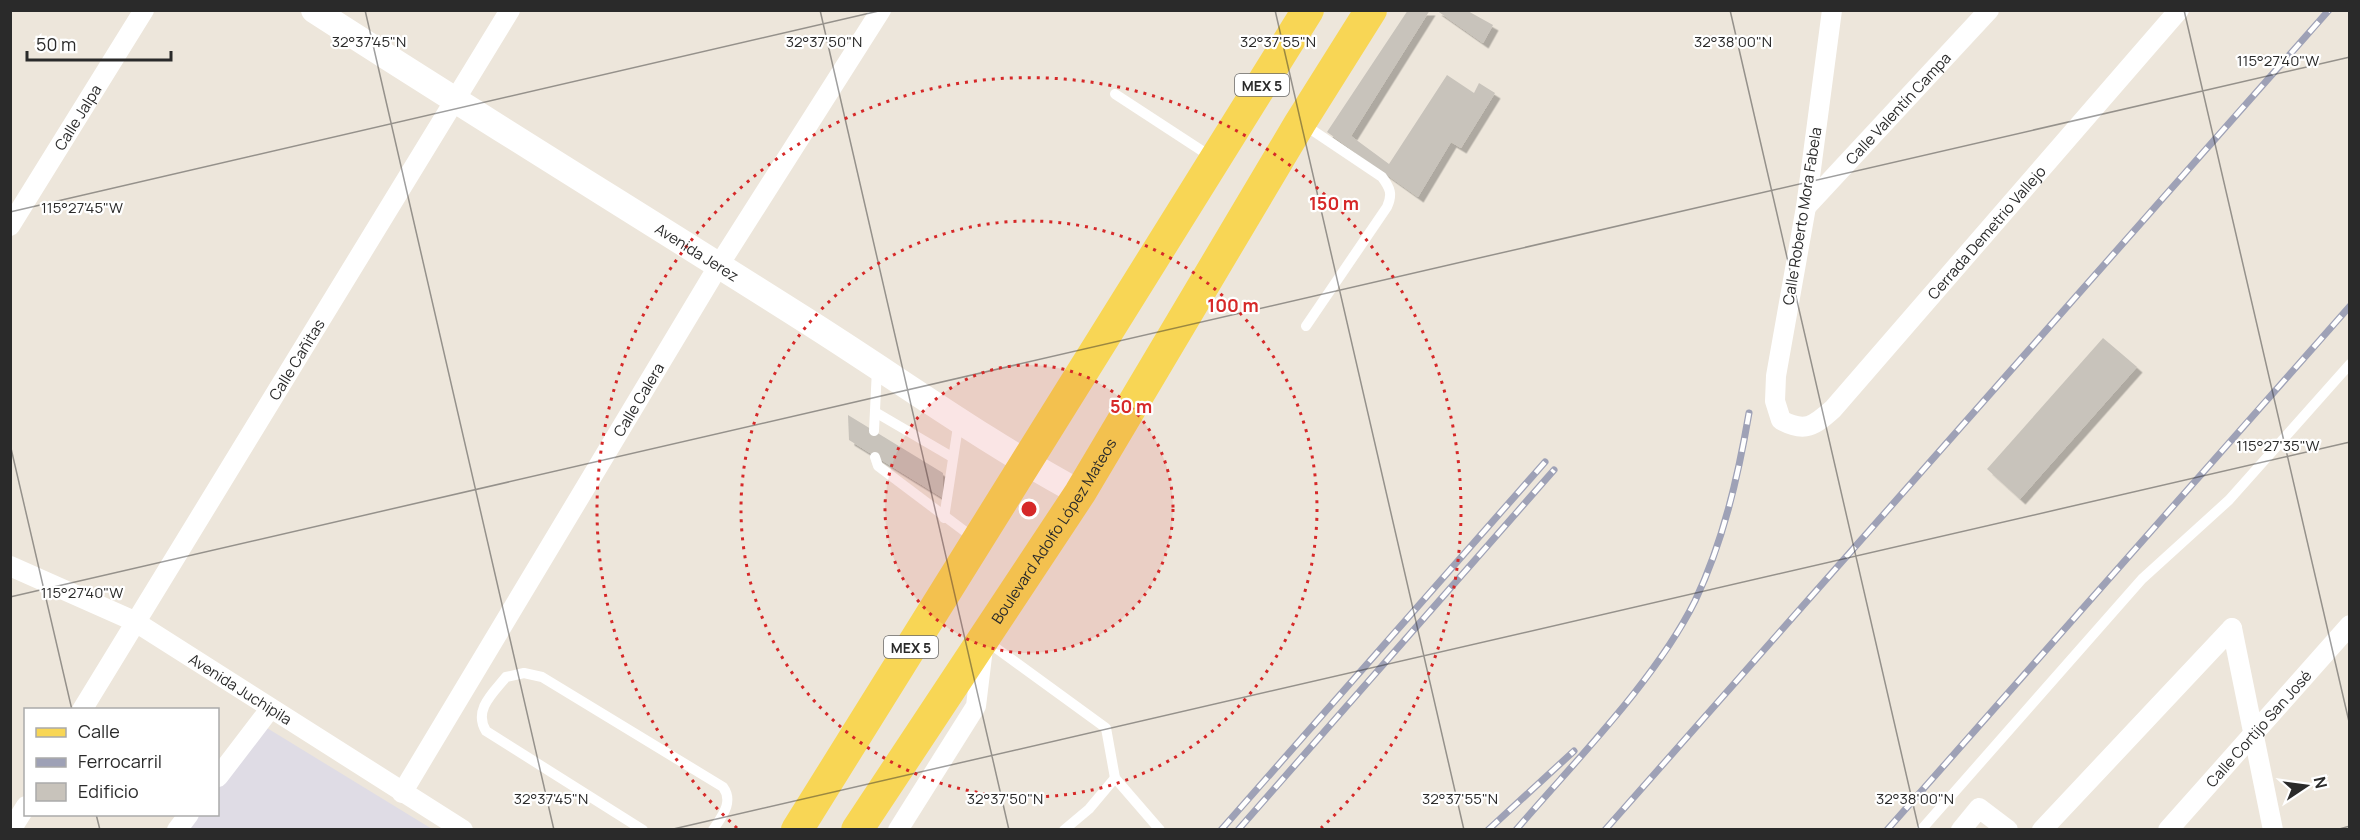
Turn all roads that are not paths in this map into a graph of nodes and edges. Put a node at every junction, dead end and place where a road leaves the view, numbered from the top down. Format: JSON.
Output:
{"nodes":[{"id":1,"x":144,"y":10,"type":"edge"},
{"id":2,"x":314,"y":10,"type":"edge"},
{"id":3,"x":510,"y":10,"type":"edge"},
{"id":4,"x":881,"y":10,"type":"edge"},
{"id":5,"x":1308,"y":10,"type":"edge"},
{"id":6,"x":1371,"y":10,"type":"edge"},
{"id":7,"x":1832,"y":10,"type":"edge"},
{"id":8,"x":1989,"y":10,"type":"edge"},
{"id":9,"x":2179,"y":10,"type":"edge"},
{"id":10,"x":1115,"y":94,"type":"dead end"},
{"id":11,"x":455,"y":102,"type":"junction"},
{"id":12,"x":1300,"y":123,"type":"junction"},
{"id":13,"x":1215,"y":160,"type":"junction"},
{"id":14,"x":1806,"y":207,"type":"junction"},
{"id":15,"x":10,"y":226,"type":"edge"},
{"id":16,"x":719,"y":265,"type":"junction"},
{"id":17,"x":1306,"y":326,"type":"dead end"},
{"id":18,"x":2349,"y":364,"type":"edge"},
{"id":19,"x":878,"y":365,"type":"junction"},
{"id":20,"x":875,"y":412,"type":"junction"},
{"id":21,"x":959,"y":419,"type":"junction"},
{"id":22,"x":1781,"y":420,"type":"joint"},
{"id":23,"x":874,"y":431,"type":"dead end"},
{"id":24,"x":875,"y":457,"type":"dead end"},
{"id":25,"x":952,"y":457,"type":"junction"},
{"id":26,"x":1026,"y":464,"type":"junction"},
{"id":27,"x":1080,"y":494,"type":"junction"},
{"id":28,"x":944,"y":518,"type":"junction"},
{"id":29,"x":978,"y":541,"type":"junction"},
{"id":30,"x":10,"y":566,"type":"edge"},
{"id":31,"x":134,"y":621,"type":"junction"},
{"id":32,"x":2349,"y":625,"type":"edge"},
{"id":33,"x":984,"y":639,"type":"junction"},
{"id":34,"x":83,"y":708,"type":"edge"},
{"id":35,"x":270,"y":709,"type":"junction"},
{"id":36,"x":2252,"y":736,"type":"junction"},
{"id":37,"x":219,"y":776,"type":"edge"},
{"id":38,"x":1115,"y":778,"type":"junction"},
{"id":39,"x":402,"y":793,"type":"junction"},
{"id":40,"x":24,"y":809,"type":"edge"},
{"id":41,"x":188,"y":816,"type":"edge"},
{"id":42,"x":11,"y":830,"type":"edge"},
{"id":43,"x":177,"y":830,"type":"edge"},
{"id":44,"x":464,"y":830,"type":"edge"},
{"id":45,"x":643,"y":830,"type":"edge"},
{"id":46,"x":713,"y":830,"type":"edge"},
{"id":47,"x":797,"y":830,"type":"edge"},
{"id":48,"x":857,"y":830,"type":"edge"},
{"id":49,"x":898,"y":830,"type":"edge"},
{"id":50,"x":1064,"y":830,"type":"edge"},
{"id":51,"x":1160,"y":830,"type":"edge"},
{"id":52,"x":1921,"y":830,"type":"edge"},
{"id":53,"x":1961,"y":830,"type":"edge"},
{"id":54,"x":2008,"y":830,"type":"edge"},
{"id":55,"x":2042,"y":830,"type":"edge"},
{"id":56,"x":2168,"y":830,"type":"edge"},
{"id":57,"x":2272,"y":830,"type":"edge"}],
"edges":[{"from":1,"to":15,"type":"street","name":"Calle Jalpa"},
{"from":2,"to":11,"type":"street","name":"Avenida Jerez"},
{"from":3,"to":11,"type":"street","name":"Calle Cañitas"},
{"from":4,"to":16,"type":"street","name":"Calle Calera"},
{"from":5,"to":13,"type":"main road","number":"MEX 5"},
{"from":6,"to":12,"type":"main road","name":"Boulevard Adolfo López Mateos"},
{"from":7,"to":14,"type":"street","name":"Calle Roberto Mora Fabela"},
{"from":8,"to":14,"type":"street","name":"Calle Valentín Campa"},
{"from":9,"to":22,"type":"street","name":"Cerrada Demetrio Vallejo"},
{"from":10,"to":13,"type":"lane"},
{"from":11,"to":16,"type":"street","name":"Avenida Jerez"},
{"from":11,"to":31,"type":"street","name":"Calle Cañitas"},
{"from":12,"to":17,"type":"lane"},
{"from":12,"to":27,"type":"main road","name":"Boulevard Adolfo López Mateos"},
{"from":13,"to":26,"type":"main road","number":"MEX 5"},
{"from":14,"to":22,"type":"street","name":"Calle Roberto Mora Fabela"},
{"from":16,"to":19,"type":"street","name":"Avenida Jerez"},
{"from":16,"to":39,"type":"street","name":"Calle Calera"},
{"from":18,"to":52,"type":"lane"},
{"from":19,"to":20,"type":"lane"},
{"from":19,"to":21,"type":"street","name":"Avenida Jerez"},
{"from":20,"to":23,"type":"lane"},
{"from":20,"to":25,"type":"lane"},
{"from":21,"to":25,"type":"lane"},
{"from":21,"to":26,"type":"street","name":"Avenida Jerez"},
{"from":24,"to":28,"type":"lane"},
{"from":25,"to":28,"type":"lane"},
{"from":26,"to":27,"type":"street","name":"Avenida Jerez"},
{"from":26,"to":29,"type":"main road","number":"MEX 5"},
{"from":27,"to":33,"type":"main road","name":"Boulevard Adolfo López Mateos"},
{"from":28,"to":29,"type":"lane"},
{"from":29,"to":47,"type":"main road","number":"MEX 5"},
{"from":30,"to":31,"type":"street","name":"Avenida Juchipila"},
{"from":31,"to":34,"type":"street","name":"Calle Cañitas"},
{"from":31,"to":35,"type":"street","name":"Avenida Juchipila"},
{"from":32,"to":36,"type":"street","name":"Calle Cortijo San José"},
{"from":33,"to":38,"type":"lane"},
{"from":33,"to":48,"type":"main road","name":"Boulevard Adolfo López Mateos"},
{"from":33,"to":49,"type":"street"},
{"from":35,"to":37,"type":"street"},
{"from":35,"to":39,"type":"street","name":"Avenida Juchipila"},
{"from":36,"to":55,"type":"street"},
{"from":36,"to":56,"type":"street","name":"Calle Cortijo San José"},
{"from":36,"to":57,"type":"street"},
{"from":38,"to":50,"type":"lane"},
{"from":38,"to":51,"type":"lane"},
{"from":39,"to":44,"type":"street","name":"Avenida Juchipila"},
{"from":40,"to":42,"type":"street"},
{"from":41,"to":43,"type":"street"},
{"from":45,"to":46,"type":"lane"},
{"from":53,"to":54,"type":"street"}]}
